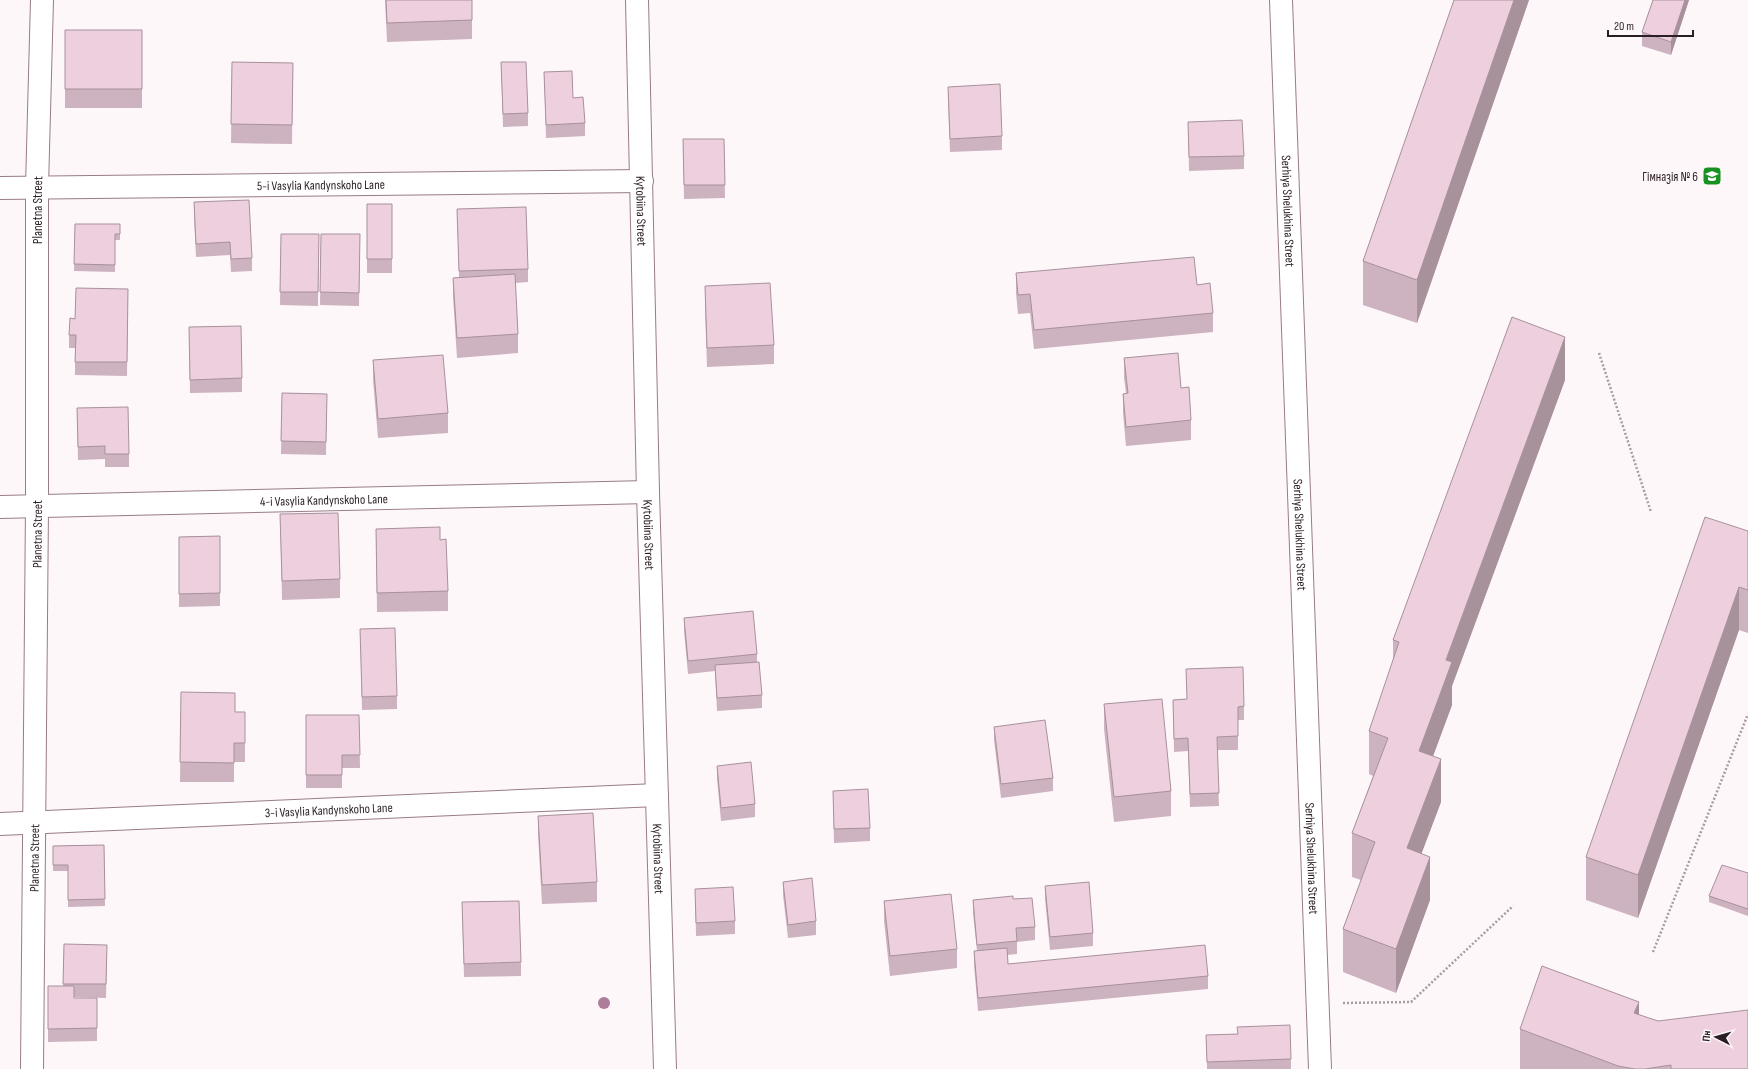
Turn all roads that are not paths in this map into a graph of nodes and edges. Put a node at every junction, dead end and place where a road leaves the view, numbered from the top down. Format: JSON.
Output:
{"nodes":[{"id":1,"x":42,"y":0,"type":"edge"},
{"id":2,"x":637,"y":0,"type":"edge"},
{"id":3,"x":1281,"y":0,"type":"edge"},
{"id":4,"x":642,"y":181,"type":"junction"},
{"id":5,"x":37,"y":187,"type":"junction"},
{"id":6,"x":0,"y":188,"type":"edge"},
{"id":7,"x":648,"y":492,"type":"junction"},
{"id":8,"x":37,"y":506,"type":"junction"},
{"id":9,"x":0,"y":507,"type":"edge"},
{"id":10,"x":657,"y":795,"type":"junction"},
{"id":11,"x":34,"y":823,"type":"junction"},
{"id":12,"x":0,"y":824,"type":"edge"},
{"id":13,"x":32,"y":1069,"type":"edge"},
{"id":14,"x":665,"y":1069,"type":"edge"},
{"id":15,"x":1320,"y":1069,"type":"edge"}],
"edges":[{"from":1,"to":5,"type":"street","name":"Planetna Street"},
{"from":2,"to":4,"type":"street","name":"Kytobiina Street"},
{"from":3,"to":15,"type":"street","name":"Serhiya Shelukhina Street"},
{"from":4,"to":5,"type":"street","name":"5-i Vasylia Kandynskoho Lane"},
{"from":4,"to":7,"type":"street","name":"Kytobiina Street"},
{"from":5,"to":6,"type":"street","name":"5-i Vasylia Kandynskoho Lane"},
{"from":5,"to":8,"type":"street","name":"Planetna Street"},
{"from":7,"to":8,"type":"street","name":"4-i Vasylia Kandynskoho Lane"},
{"from":7,"to":10,"type":"street","name":"Kytobiina Street"},
{"from":8,"to":9,"type":"street","name":"4-i Vasylia Kandynskoho Lane"},
{"from":8,"to":11,"type":"street","name":"Planetna Street"},
{"from":10,"to":11,"type":"street","name":"3-i Vasylia Kandynskoho Lane"},
{"from":10,"to":14,"type":"street","name":"Kytobiina Street"},
{"from":11,"to":12,"type":"street","name":"3-i Vasylia Kandynskoho Lane"},
{"from":11,"to":13,"type":"street","name":"Planetna Street"}]}
